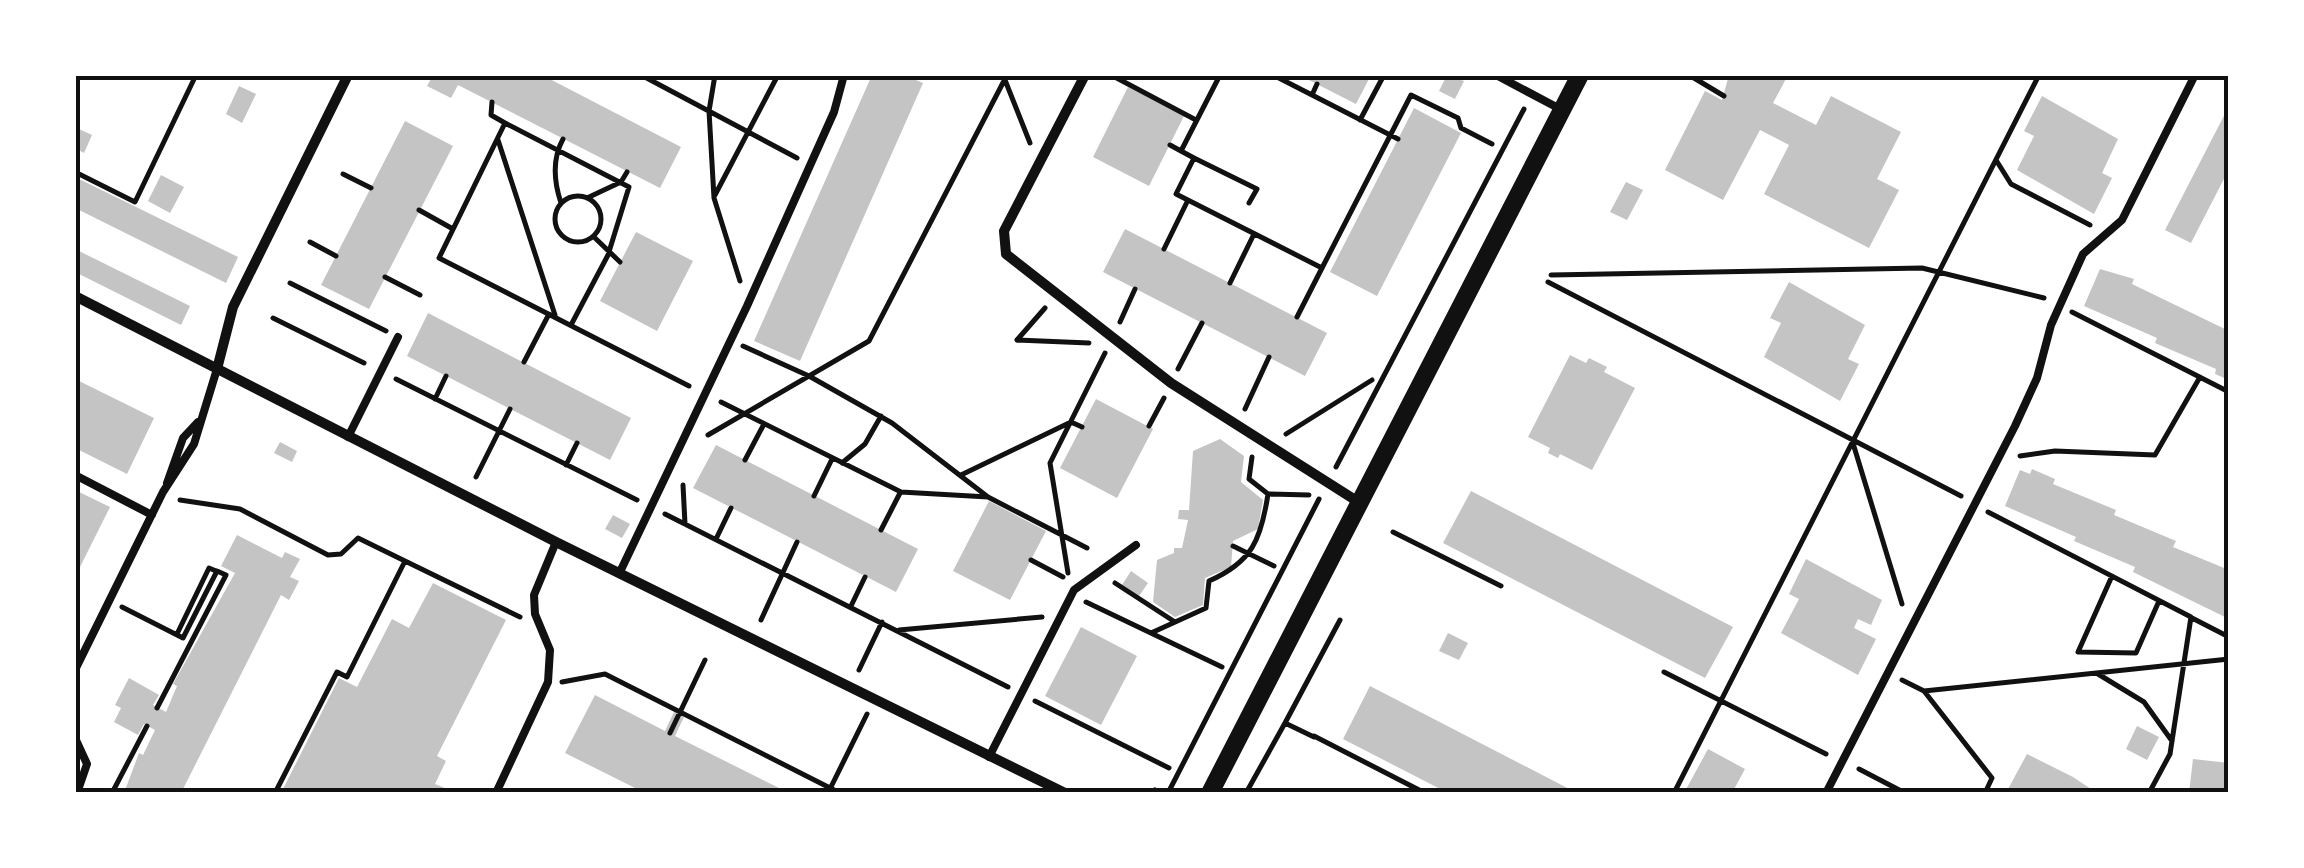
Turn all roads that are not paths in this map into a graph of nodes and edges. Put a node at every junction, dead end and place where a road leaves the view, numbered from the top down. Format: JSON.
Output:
{"nodes":[{"id":1,"x":348,"y":75,"type":"edge"},
{"id":2,"x":844,"y":75,"type":"edge"},
{"id":3,"x":1085,"y":75,"type":"edge"},
{"id":4,"x":1496,"y":75,"type":"edge"},
{"id":5,"x":1580,"y":75,"type":"edge"},
{"id":6,"x":2195,"y":75,"type":"edge"},
{"id":7,"x":1562,"y":110,"type":"junction"},
{"id":8,"x":75,"y":296,"type":"edge"},
{"id":9,"x":398,"y":337,"type":"road end"},
{"id":10,"x":216,"y":370,"type":"junction"},
{"id":11,"x":348,"y":436,"type":"junction"},
{"id":12,"x":75,"y":475,"type":"edge"},
{"id":13,"x":1360,"y":503,"type":"junction"},
{"id":14,"x":152,"y":515,"type":"junction"},
{"id":15,"x":556,"y":542,"type":"junction"},
{"id":16,"x":1136,"y":545,"type":"dead end"},
{"id":17,"x":619,"y":574,"type":"junction"},
{"id":18,"x":75,"y":670,"type":"edge"},
{"id":19,"x":75,"y":738,"type":"edge"},
{"id":20,"x":990,"y":757,"type":"junction"},
{"id":21,"x":77,"y":793,"type":"edge"},
{"id":22,"x":496,"y":793,"type":"edge"},
{"id":23,"x":1065,"y":793,"type":"edge"},
{"id":24,"x":1210,"y":793,"type":"edge"},
{"id":25,"x":1826,"y":793,"type":"edge"}],
"edges":[{"from":1,"to":10,"type":"street"},
{"from":2,"to":17,"type":"lane"},
{"from":3,"to":13,"type":"street"},
{"from":4,"to":7,"type":"lane"},
{"from":5,"to":7,"type":"street"},
{"from":6,"to":25,"type":"lane"},
{"from":7,"to":13,"type":"street"},
{"from":8,"to":10,"type":"street"},
{"from":9,"to":11,"type":"lane"},
{"from":10,"to":11,"type":"street"},
{"from":10,"to":14,"type":"lane"},
{"from":11,"to":15,"type":"street"},
{"from":12,"to":14,"type":"lane"},
{"from":13,"to":24,"type":"street"},
{"from":14,"to":18,"type":"lane"},
{"from":15,"to":17,"type":"street"},
{"from":15,"to":22,"type":"lane"},
{"from":16,"to":20,"type":"lane"},
{"from":17,"to":20,"type":"street"},
{"from":19,"to":21,"type":"lane"},
{"from":20,"to":23,"type":"street"}]}
